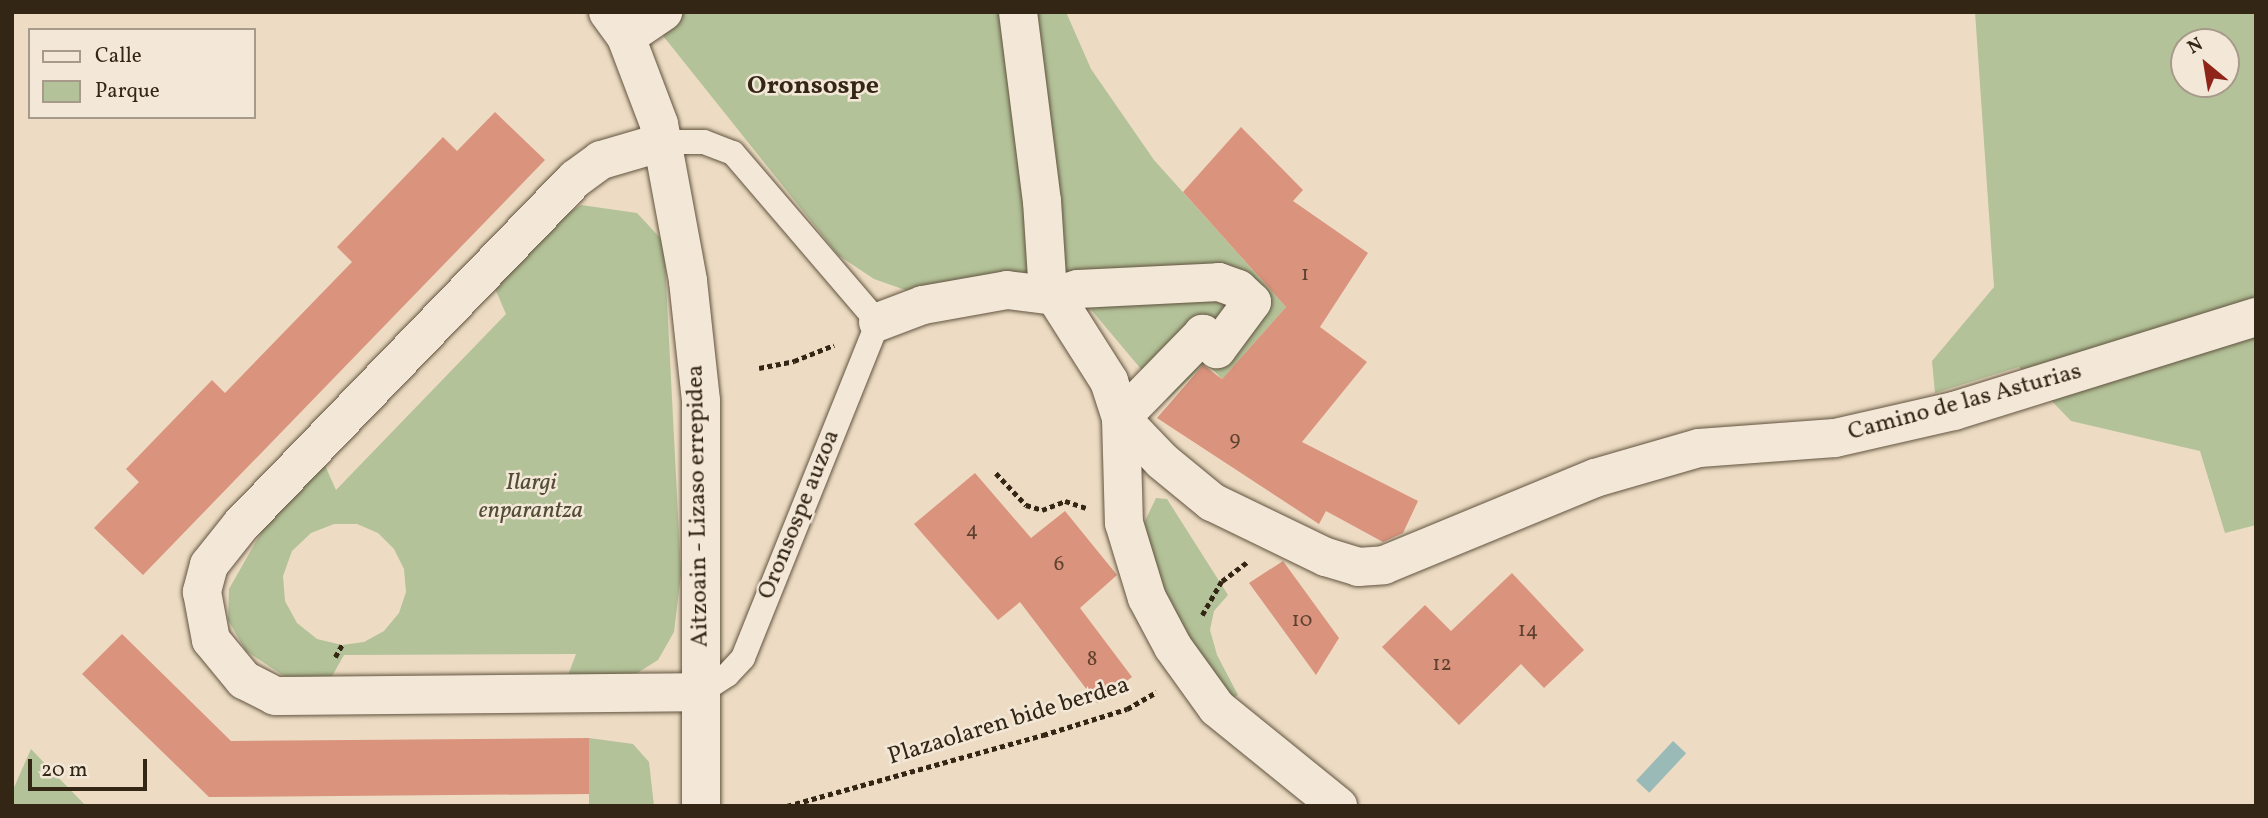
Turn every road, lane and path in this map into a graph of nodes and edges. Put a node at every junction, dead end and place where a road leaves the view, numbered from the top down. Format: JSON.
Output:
{"nodes":[{"id":1,"x":663,"y":12,"type":"edge"},
{"id":2,"x":1018,"y":12,"type":"edge"},
{"id":3,"x":617,"y":24,"type":"edge"},
{"id":4,"x":663,"y":142,"type":"junction"},
{"id":5,"x":1055,"y":296,"type":"junction"},
{"id":6,"x":2256,"y":317,"type":"edge"},
{"id":7,"x":878,"y":322,"type":"junction"},
{"id":8,"x":759,"y":368,"type":"dead end"},
{"id":9,"x":1121,"y":418,"type":"junction"},
{"id":10,"x":996,"y":473,"type":"dead end"},
{"id":11,"x":1124,"y":523,"type":"junction"},
{"id":12,"x":1293,"y":544,"type":"junction"},
{"id":13,"x":1185,"y":666,"type":"junction"},
{"id":14,"x":701,"y":692,"type":"junction"},
{"id":15,"x":701,"y":806,"type":"edge"},
{"id":16,"x":787,"y":806,"type":"edge"},
{"id":17,"x":1338,"y":806,"type":"edge"}],
"edges":[{"from":1,"to":3,"type":"street"},
{"from":2,"to":5,"type":"street"},
{"from":3,"to":4,"type":"street","name":"Aitzoain - Lizaso errepidea"},
{"from":4,"to":7,"type":"lane"},
{"from":4,"to":14,"type":"street","name":"Aitzoain - Lizaso errepidea"},
{"from":4,"to":14,"type":"street"},
{"from":5,"to":7,"type":"street"},
{"from":5,"to":9,"type":"street"},
{"from":5,"to":9,"type":"street"},
{"from":6,"to":12,"type":"street","name":"Camino de las Asturias"},
{"from":7,"to":8,"type":"path"},
{"from":7,"to":14,"type":"lane","name":"Oronsospe auzoa"},
{"from":9,"to":11,"type":"street"},
{"from":9,"to":12,"type":"street"},
{"from":10,"to":11,"type":"path"},
{"from":11,"to":13,"type":"street"},
{"from":12,"to":13,"type":"path","name":"Plazaolaren bide berdea"},
{"from":13,"to":16,"type":"path","name":"Plazaolaren bide berdea"},
{"from":13,"to":17,"type":"street"},
{"from":14,"to":15,"type":"street","name":"Aitzoain - Lizaso errepidea"}]}
